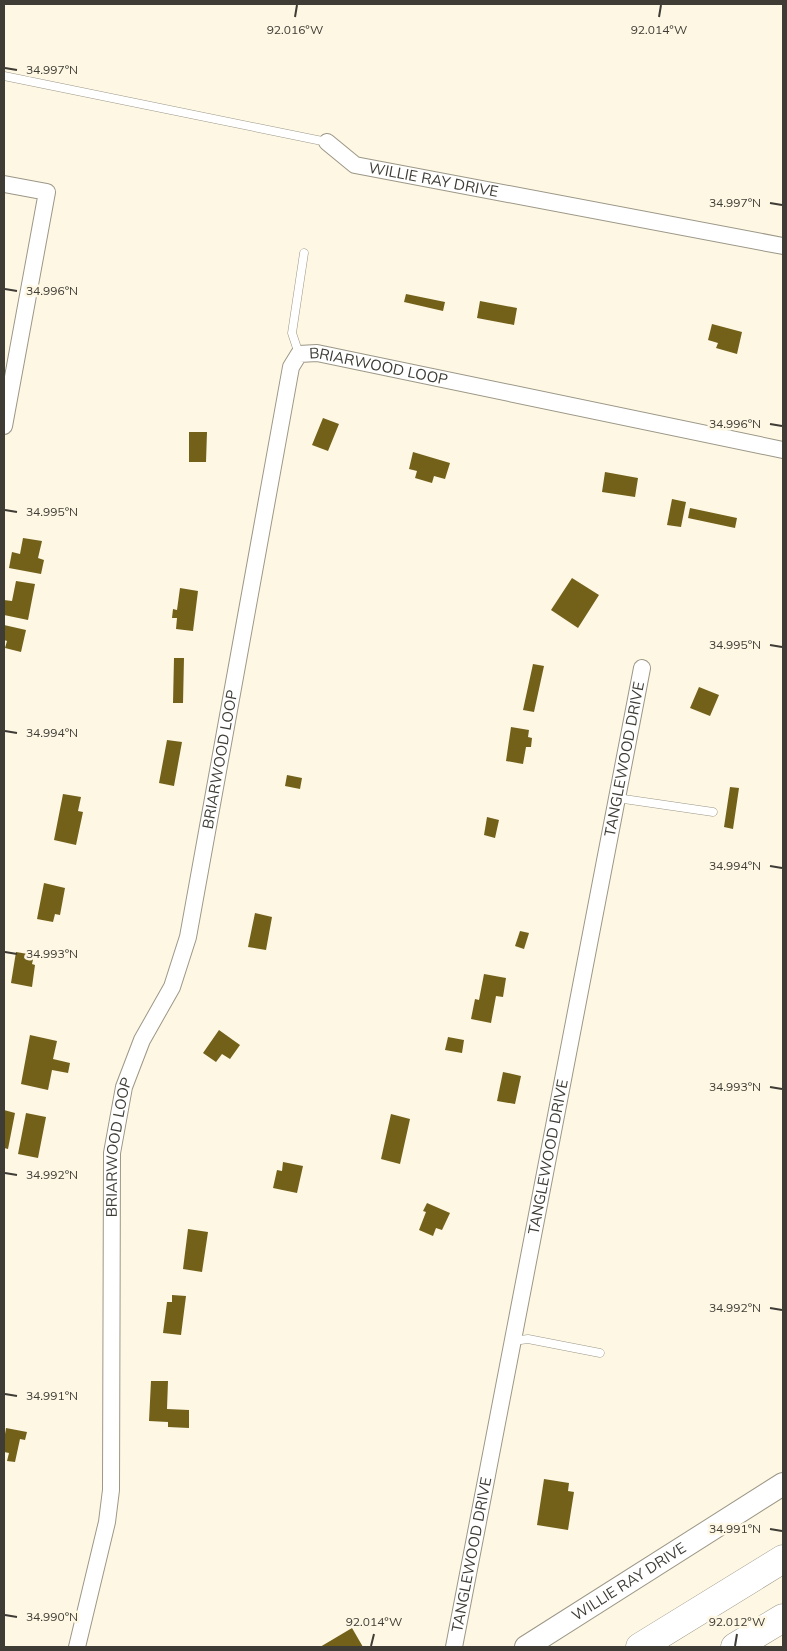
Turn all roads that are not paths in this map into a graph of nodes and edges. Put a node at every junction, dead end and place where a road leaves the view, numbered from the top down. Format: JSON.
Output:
{"nodes":[{"id":1,"x":4,"y":76,"type":"edge"},
{"id":2,"x":327,"y":142,"type":"joint"},
{"id":3,"x":4,"y":184,"type":"edge"},
{"id":4,"x":783,"y":246,"type":"edge"},
{"id":5,"x":304,"y":252,"type":"dead end"},
{"id":6,"x":299,"y":354,"type":"junction"},
{"id":7,"x":4,"y":426,"type":"edge"},
{"id":8,"x":783,"y":450,"type":"edge"},
{"id":9,"x":642,"y":668,"type":"dead end"},
{"id":10,"x":617,"y":798,"type":"junction"},
{"id":11,"x":713,"y":812,"type":"dead end"},
{"id":12,"x":513,"y":1341,"type":"junction"},
{"id":13,"x":600,"y":1353,"type":"dead end"},
{"id":14,"x":783,"y":1484,"type":"edge"},
{"id":15,"x":783,"y":1559,"type":"edge"},
{"id":16,"x":783,"y":1618,"type":"edge"},
{"id":17,"x":77,"y":1647,"type":"edge"},
{"id":18,"x":454,"y":1647,"type":"edge"},
{"id":19,"x":526,"y":1647,"type":"edge"},
{"id":20,"x":640,"y":1647,"type":"edge"},
{"id":21,"x":735,"y":1647,"type":"edge"}],
"edges":[{"from":1,"to":2,"type":"lane","name":"WILLIE RAY DRIVE"},
{"from":2,"to":4,"type":"street","name":"WILLIE RAY DRIVE"},
{"from":3,"to":7,"type":"street"},
{"from":5,"to":6,"type":"lane"},
{"from":6,"to":8,"type":"street","name":"BRIARWOOD LOOP"},
{"from":6,"to":17,"type":"street","name":"BRIARWOOD LOOP"},
{"from":9,"to":10,"type":"street","name":"TANGLEWOOD DRIVE"},
{"from":10,"to":11,"type":"lane"},
{"from":10,"to":12,"type":"street","name":"TANGLEWOOD DRIVE"},
{"from":12,"to":13,"type":"lane"},
{"from":12,"to":18,"type":"street","name":"TANGLEWOOD DRIVE"},
{"from":14,"to":19,"type":"street","name":"WILLIE RAY DRIVE"},
{"from":15,"to":20,"type":"highway"},
{"from":16,"to":21,"type":"highway"}]}
